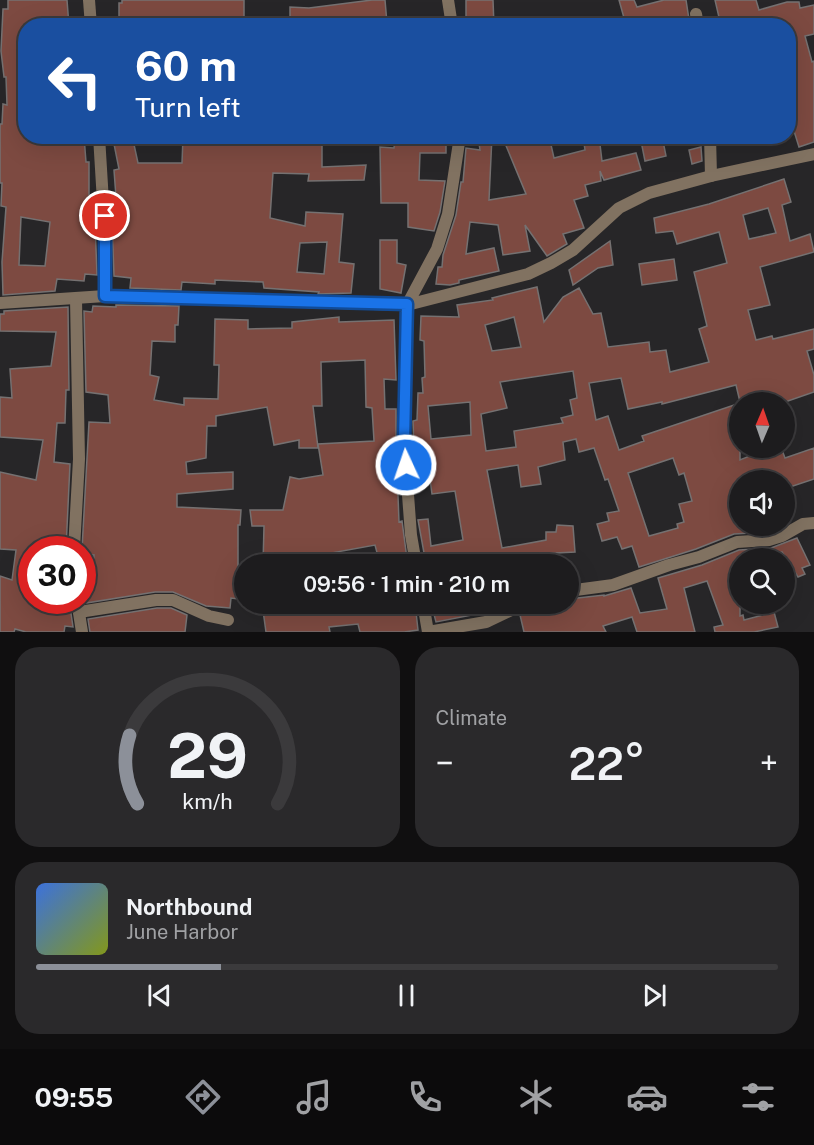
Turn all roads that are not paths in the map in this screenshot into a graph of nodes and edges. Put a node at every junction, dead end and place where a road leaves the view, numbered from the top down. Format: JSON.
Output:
{"nodes":[{"id":1,"x":89,"y":0,"type":"edge"},
{"id":2,"x":448,"y":0,"type":"edge"},
{"id":3,"x":90,"y":18,"type":"edge"},
{"id":4,"x":451,"y":18,"type":"edge"},
{"id":5,"x":99,"y":144,"type":"edge"},
{"id":6,"x":459,"y":144,"type":"edge"},
{"id":7,"x":710,"y":144,"type":"edge"},
{"id":8,"x":814,"y":154,"type":"edge"},
{"id":9,"x":711,"y":176,"type":"junction"},
{"id":10,"x":105,"y":296,"type":"junction"},
{"id":11,"x":76,"y":299,"type":"junction"},
{"id":12,"x":0,"y":303,"type":"edge"},
{"id":13,"x":407,"y":304,"type":"junction"},
{"id":14,"x":814,"y":523,"type":"edge"},
{"id":15,"x":75,"y":536,"type":"edge"},
{"id":16,"x":414,"y":554,"type":"edge"},
{"id":17,"x":579,"y":590,"type":"edge"},
{"id":18,"x":96,"y":605,"type":"edge"},
{"id":19,"x":79,"y":614,"type":"edge"},
{"id":20,"x":425,"y":614,"type":"edge"},
{"id":21,"x":503,"y":614,"type":"edge"},
{"id":22,"x":228,"y":620,"type":"dead end"},
{"id":23,"x":82,"y":632,"type":"edge"},
{"id":24,"x":428,"y":632,"type":"edge"}],
"edges":[{"from":1,"to":3,"type":"street"},
{"from":2,"to":4,"type":"street"},
{"from":5,"to":10,"type":"street"},
{"from":6,"to":13,"type":"street"},
{"from":7,"to":9,"type":"street"},
{"from":8,"to":9,"type":"street"},
{"from":9,"to":13,"type":"street"},
{"from":10,"to":11,"type":"street"},
{"from":10,"to":13,"type":"street"},
{"from":11,"to":12,"type":"street"},
{"from":11,"to":15,"type":"street"},
{"from":13,"to":16,"type":"street"},
{"from":14,"to":17,"type":"street"},
{"from":18,"to":22,"type":"street"},
{"from":19,"to":23,"type":"street"},
{"from":20,"to":24,"type":"street"},
{"from":21,"to":24,"type":"street"}]}
